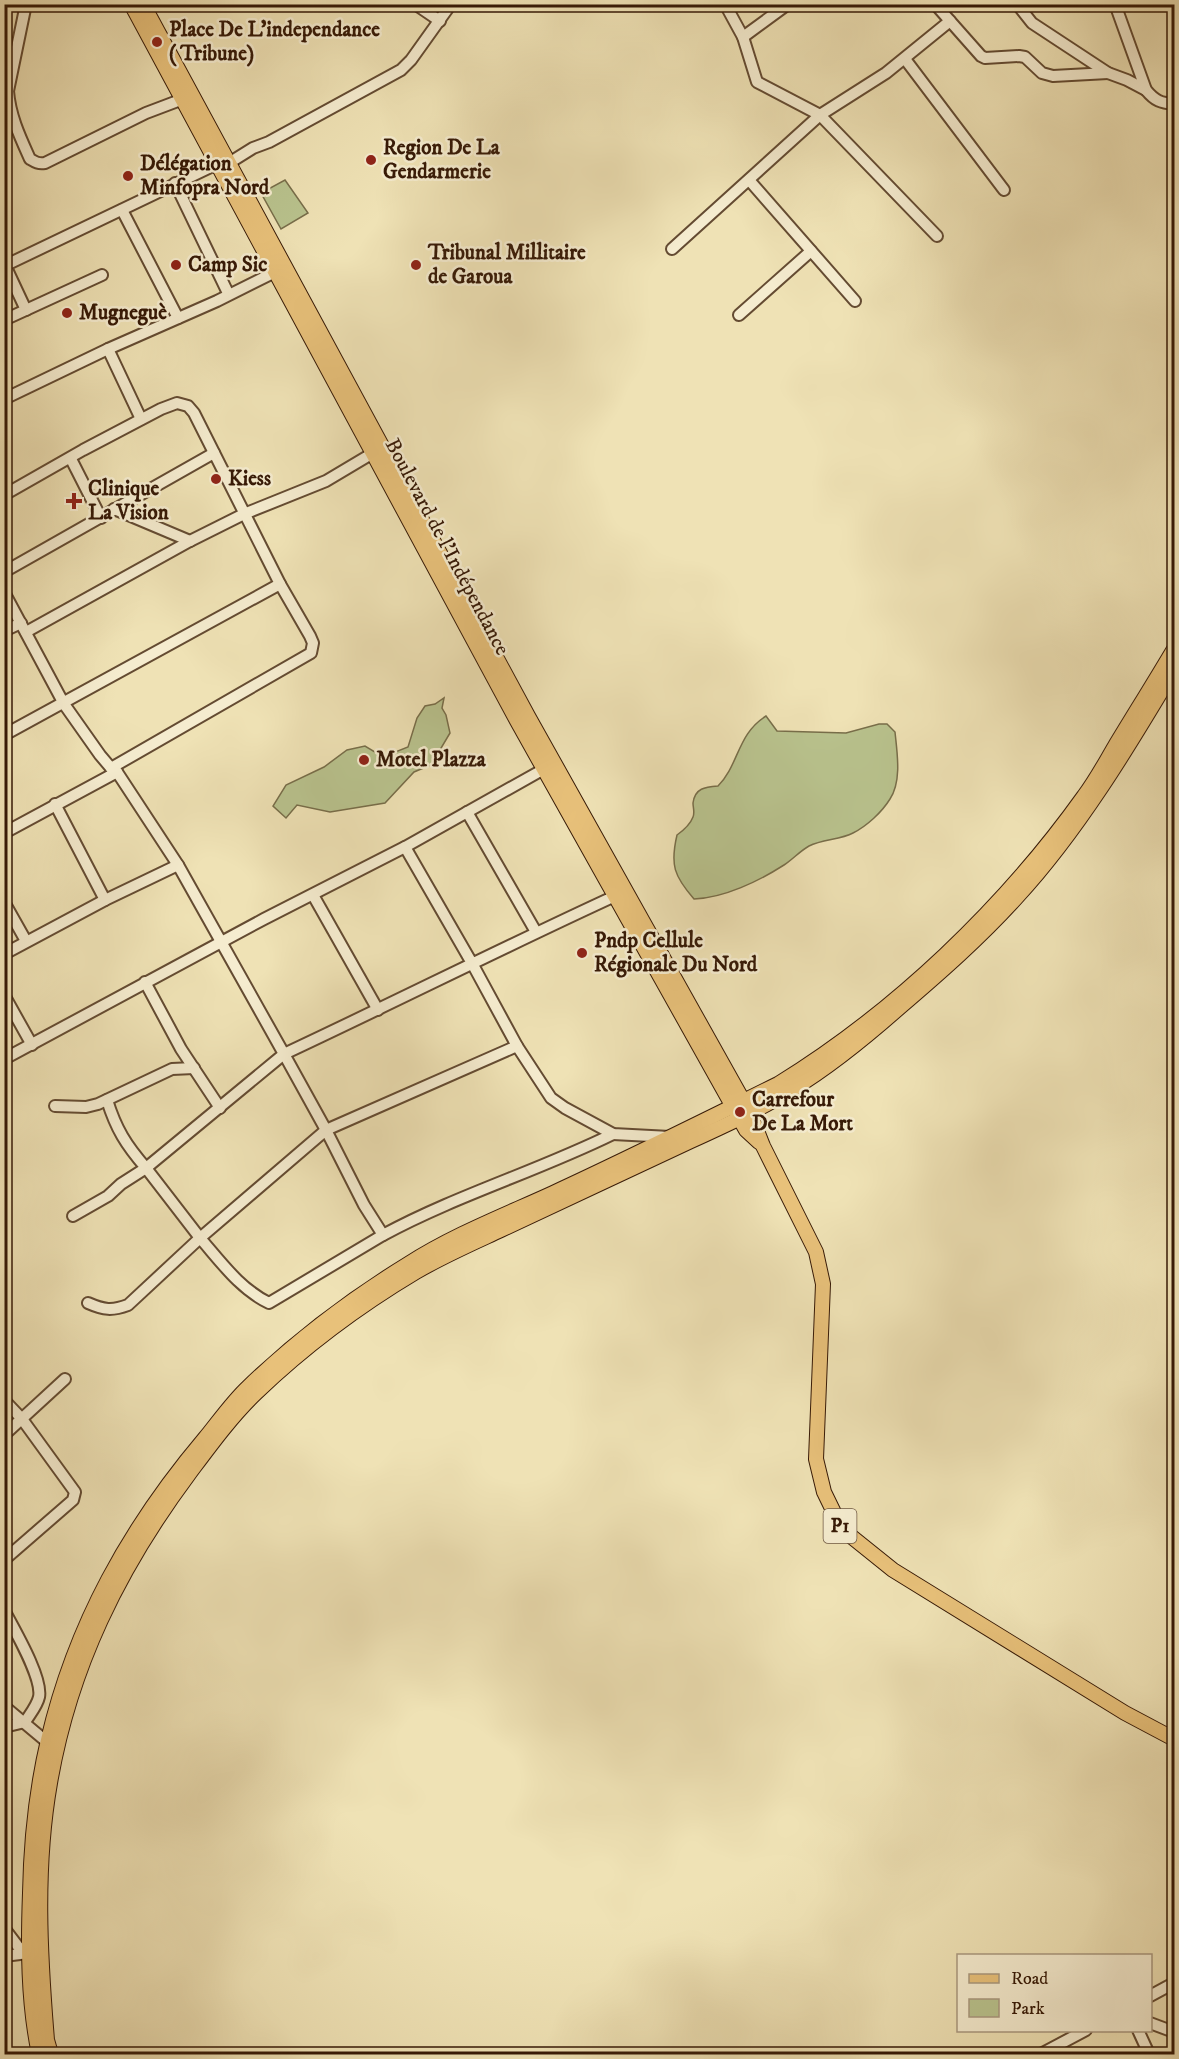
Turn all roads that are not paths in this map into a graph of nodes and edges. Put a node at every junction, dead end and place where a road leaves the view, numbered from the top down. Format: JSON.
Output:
{"nodes":[{"id":1,"x":26,"y":4,"type":"edge"},
{"id":2,"x":131,"y":4,"type":"edge"},
{"id":3,"x":143,"y":4,"type":"edge"},
{"id":4,"x":415,"y":4,"type":"edge"},
{"id":5,"x":452,"y":4,"type":"edge"},
{"id":6,"x":725,"y":4,"type":"edge"},
{"id":7,"x":788,"y":4,"type":"edge"},
{"id":8,"x":935,"y":4,"type":"edge"},
{"id":9,"x":1017,"y":4,"type":"edge"},
{"id":10,"x":1115,"y":4,"type":"edge"},
{"id":11,"x":440,"y":21,"type":"junction"},
{"id":12,"x":950,"y":21,"type":"junction"},
{"id":13,"x":743,"y":37,"type":"junction"},
{"id":14,"x":905,"y":59,"type":"junction"},
{"id":15,"x":1108,"y":73,"type":"junction"},
{"id":16,"x":1146,"y":90,"type":"junction"},
{"id":17,"x":183,"y":99,"type":"junction"},
{"id":18,"x":1174,"y":104,"type":"edge"},
{"id":19,"x":820,"y":115,"type":"junction"},
{"id":20,"x":9,"y":125,"type":"edge"},
{"id":21,"x":223,"y":164,"type":"junction"},
{"id":22,"x":749,"y":180,"type":"junction"},
{"id":23,"x":175,"y":183,"type":"junction"},
{"id":24,"x":1004,"y":190,"type":"dead end"},
{"id":25,"x":122,"y":210,"type":"junction"},
{"id":26,"x":937,"y":236,"type":"dead end"},
{"id":27,"x":672,"y":249,"type":"dead end"},
{"id":28,"x":812,"y":251,"type":"junction"},
{"id":29,"x":5,"y":265,"type":"edge"},
{"id":30,"x":275,"y":272,"type":"junction"},
{"id":31,"x":102,"y":275,"type":"dead end"},
{"id":32,"x":227,"y":291,"type":"dead end"},
{"id":33,"x":855,"y":301,"type":"dead end"},
{"id":34,"x":26,"y":310,"type":"junction"},
{"id":35,"x":740,"y":315,"type":"dead end"},
{"id":36,"x":178,"y":318,"type":"junction"},
{"id":37,"x":4,"y":320,"type":"edge"},
{"id":38,"x":108,"y":348,"type":"junction"},
{"id":39,"x":4,"y":399,"type":"edge"},
{"id":40,"x":141,"y":418,"type":"junction"},
{"id":41,"x":214,"y":453,"type":"junction"},
{"id":42,"x":373,"y":453,"type":"junction"},
{"id":43,"x":71,"y":459,"type":"junction"},
{"id":44,"x":4,"y":495,"type":"edge"},
{"id":45,"x":114,"y":509,"type":"junction"},
{"id":46,"x":244,"y":514,"type":"junction"},
{"id":47,"x":101,"y":518,"type":"junction"},
{"id":48,"x":190,"y":542,"type":"junction"},
{"id":49,"x":4,"y":572,"type":"edge"},
{"id":50,"x":280,"y":584,"type":"junction"},
{"id":51,"x":4,"y":592,"type":"edge"},
{"id":52,"x":23,"y":627,"type":"junction"},
{"id":53,"x":4,"y":631,"type":"edge"},
{"id":54,"x":1174,"y":649,"type":"edge"},
{"id":55,"x":1174,"y":670,"type":"edge"},
{"id":56,"x":64,"y":704,"type":"junction"},
{"id":57,"x":4,"y":735,"type":"edge"},
{"id":58,"x":544,"y":769,"type":"junction"},
{"id":59,"x":114,"y":770,"type":"junction"},
{"id":60,"x":55,"y":804,"type":"junction"},
{"id":61,"x":466,"y":812,"type":"junction"},
{"id":62,"x":4,"y":833,"type":"edge"},
{"id":63,"x":405,"y":847,"type":"junction"},
{"id":64,"x":178,"y":866,"type":"junction"},
{"id":65,"x":313,"y":895,"type":"junction"},
{"id":66,"x":615,"y":896,"type":"junction"},
{"id":67,"x":105,"y":900,"type":"junction"},
{"id":68,"x":4,"y":902,"type":"edge"},
{"id":69,"x":536,"y":932,"type":"junction"},
{"id":70,"x":26,"y":941,"type":"junction"},
{"id":71,"x":220,"y":943,"type":"junction"},
{"id":72,"x":4,"y":954,"type":"edge"},
{"id":73,"x":473,"y":965,"type":"junction"},
{"id":74,"x":146,"y":982,"type":"junction"},
{"id":75,"x":4,"y":995,"type":"edge"},
{"id":76,"x":378,"y":1010,"type":"junction"},
{"id":77,"x":32,"y":1045,"type":"junction"},
{"id":78,"x":517,"y":1046,"type":"junction"},
{"id":79,"x":284,"y":1054,"type":"junction"},
{"id":80,"x":4,"y":1059,"type":"edge"},
{"id":81,"x":194,"y":1068,"type":"junction"},
{"id":82,"x":733,"y":1084,"type":"junction"},
{"id":83,"x":759,"y":1093,"type":"junction"},
{"id":84,"x":107,"y":1100,"type":"junction"},
{"id":85,"x":55,"y":1106,"type":"dead end"},
{"id":86,"x":220,"y":1108,"type":"junction"},
{"id":87,"x":741,"y":1110,"type":"junction"},
{"id":88,"x":326,"y":1130,"type":"junction"},
{"id":89,"x":613,"y":1134,"type":"junction"},
{"id":90,"x":670,"y":1137,"type":"junction"},
{"id":91,"x":146,"y":1167,"type":"junction"},
{"id":92,"x":73,"y":1216,"type":"dead end"},
{"id":93,"x":383,"y":1235,"type":"junction"},
{"id":94,"x":200,"y":1238,"type":"junction"},
{"id":95,"x":88,"y":1303,"type":"dead end"},
{"id":96,"x":65,"y":1379,"type":"dead end"},
{"id":97,"x":4,"y":1400,"type":"edge"},
{"id":98,"x":22,"y":1419,"type":"junction"},
{"id":99,"x":4,"y":1435,"type":"edge"},
{"id":100,"x":4,"y":1560,"type":"edge"},
{"id":101,"x":4,"y":1610,"type":"edge"},
{"id":102,"x":4,"y":1706,"type":"edge"},
{"id":103,"x":25,"y":1722,"type":"junction"},
{"id":104,"x":4,"y":1727,"type":"edge"},
{"id":105,"x":1174,"y":1739,"type":"edge"},
{"id":106,"x":47,"y":1742,"type":"junction"},
{"id":107,"x":4,"y":1928,"type":"edge"},
{"id":108,"x":26,"y":1953,"type":"junction"},
{"id":109,"x":4,"y":1956,"type":"edge"},
{"id":110,"x":1174,"y":1983,"type":"edge"},
{"id":111,"x":1152,"y":1995,"type":"edge"},
{"id":112,"x":1152,"y":2024,"type":"edge"},
{"id":113,"x":1084,"y":2032,"type":"edge"},
{"id":114,"x":1138,"y":2032,"type":"edge"},
{"id":115,"x":1174,"y":2032,"type":"edge"},
{"id":116,"x":1046,"y":2053,"type":"edge"},
{"id":117,"x":39,"y":2055,"type":"edge"},
{"id":118,"x":51,"y":2055,"type":"edge"},
{"id":119,"x":1149,"y":2055,"type":"edge"}],
"edges":[{"from":1,"to":20,"type":"street"},
{"from":2,"to":17,"type":"main road","name":"Boulevard de l'Indépendance"},
{"from":3,"to":21,"type":"main road","name":"Boulevard de l'Indépendance"},
{"from":4,"to":11,"type":"street"},
{"from":5,"to":11,"type":"street"},
{"from":6,"to":13,"type":"street"},
{"from":7,"to":13,"type":"street"},
{"from":8,"to":12,"type":"street"},
{"from":9,"to":15,"type":"street"},
{"from":10,"to":16,"type":"street"},
{"from":11,"to":21,"type":"street"},
{"from":12,"to":14,"type":"street"},
{"from":12,"to":15,"type":"street"},
{"from":13,"to":19,"type":"street"},
{"from":14,"to":19,"type":"street"},
{"from":14,"to":24,"type":"street"},
{"from":15,"to":16,"type":"street"},
{"from":16,"to":18,"type":"street"},
{"from":17,"to":20,"type":"street"},
{"from":17,"to":21,"type":"main road","name":"Boulevard de l'Indépendance"},
{"from":19,"to":22,"type":"street"},
{"from":19,"to":26,"type":"street"},
{"from":21,"to":23,"type":"street"},
{"from":21,"to":30,"type":"main road","name":"Boulevard de l'Indépendance"},
{"from":21,"to":82,"type":"main road","name":"Boulevard de l'Indépendance"},
{"from":22,"to":27,"type":"street"},
{"from":22,"to":28,"type":"street"},
{"from":23,"to":25,"type":"street"},
{"from":23,"to":32,"type":"street"},
{"from":25,"to":29,"type":"street"},
{"from":25,"to":36,"type":"street"},
{"from":28,"to":33,"type":"street"},
{"from":28,"to":35,"type":"street"},
{"from":29,"to":34,"type":"street"},
{"from":30,"to":36,"type":"street"},
{"from":30,"to":42,"type":"main road","name":"Boulevard de l'Indépendance"},
{"from":31,"to":34,"type":"street"},
{"from":34,"to":37,"type":"street"},
{"from":36,"to":38,"type":"street"},
{"from":38,"to":39,"type":"street"},
{"from":38,"to":40,"type":"street"},
{"from":40,"to":41,"type":"street"},
{"from":40,"to":43,"type":"street"},
{"from":41,"to":45,"type":"street"},
{"from":41,"to":46,"type":"street"},
{"from":42,"to":46,"type":"street"},
{"from":42,"to":58,"type":"main road","name":"Boulevard de l'Indépendance"},
{"from":43,"to":44,"type":"street"},
{"from":43,"to":47,"type":"street"},
{"from":45,"to":47,"type":"street"},
{"from":45,"to":48,"type":"street"},
{"from":46,"to":48,"type":"street"},
{"from":46,"to":50,"type":"street"},
{"from":47,"to":49,"type":"street"},
{"from":48,"to":52,"type":"street"},
{"from":50,"to":56,"type":"street"},
{"from":50,"to":59,"type":"street"},
{"from":51,"to":52,"type":"street"},
{"from":52,"to":53,"type":"street"},
{"from":52,"to":56,"type":"street"},
{"from":54,"to":83,"type":"main road"},
{"from":55,"to":87,"type":"main road"},
{"from":56,"to":57,"type":"street"},
{"from":56,"to":59,"type":"street"},
{"from":58,"to":61,"type":"street"},
{"from":58,"to":66,"type":"main road","name":"Boulevard de l'Indépendance"},
{"from":59,"to":60,"type":"street"},
{"from":59,"to":64,"type":"street"},
{"from":60,"to":62,"type":"street"},
{"from":60,"to":67,"type":"street"},
{"from":61,"to":63,"type":"street"},
{"from":61,"to":69,"type":"street"},
{"from":63,"to":65,"type":"street"},
{"from":63,"to":73,"type":"street"},
{"from":64,"to":67,"type":"street"},
{"from":64,"to":71,"type":"street"},
{"from":65,"to":71,"type":"street"},
{"from":65,"to":76,"type":"street"},
{"from":66,"to":69,"type":"street"},
{"from":66,"to":87,"type":"main road","name":"Boulevard de l'Indépendance"},
{"from":67,"to":70,"type":"street"},
{"from":68,"to":70,"type":"street"},
{"from":69,"to":73,"type":"street"},
{"from":70,"to":72,"type":"street"},
{"from":71,"to":74,"type":"street"},
{"from":71,"to":79,"type":"street"},
{"from":73,"to":76,"type":"street"},
{"from":73,"to":78,"type":"street"},
{"from":74,"to":77,"type":"street"},
{"from":74,"to":81,"type":"street"},
{"from":75,"to":77,"type":"street"},
{"from":76,"to":79,"type":"street"},
{"from":77,"to":80,"type":"street"},
{"from":78,"to":88,"type":"street"},
{"from":78,"to":89,"type":"street"},
{"from":79,"to":86,"type":"street"},
{"from":79,"to":88,"type":"street"},
{"from":81,"to":84,"type":"street"},
{"from":81,"to":86,"type":"street"},
{"from":82,"to":83,"type":"main road"},
{"from":82,"to":87,"type":"main road","name":"Boulevard de l'Indépendance"},
{"from":83,"to":87,"type":"main road"},
{"from":84,"to":85,"type":"street"},
{"from":84,"to":91,"type":"street"},
{"from":86,"to":91,"type":"street"},
{"from":87,"to":90,"type":"main road"},
{"from":87,"to":105,"type":"main road","number":"P1"},
{"from":87,"to":118,"type":"main road"},
{"from":88,"to":93,"type":"street"},
{"from":88,"to":94,"type":"street"},
{"from":89,"to":90,"type":"street"},
{"from":89,"to":93,"type":"street"},
{"from":90,"to":106,"type":"main road"},
{"from":91,"to":92,"type":"street"},
{"from":91,"to":94,"type":"street"},
{"from":93,"to":94,"type":"street"},
{"from":94,"to":95,"type":"street"},
{"from":96,"to":98,"type":"street"},
{"from":97,"to":98,"type":"street"},
{"from":98,"to":99,"type":"street"},
{"from":98,"to":100,"type":"street"},
{"from":101,"to":103,"type":"street"},
{"from":102,"to":103,"type":"street"},
{"from":103,"to":104,"type":"street"},
{"from":103,"to":106,"type":"street"},
{"from":106,"to":108,"type":"main road"},
{"from":107,"to":108,"type":"street"},
{"from":108,"to":109,"type":"street"},
{"from":108,"to":117,"type":"main road"},
{"from":110,"to":111,"type":"street"},
{"from":112,"to":115,"type":"street"},
{"from":113,"to":116,"type":"street"},
{"from":114,"to":119,"type":"street"}]}
